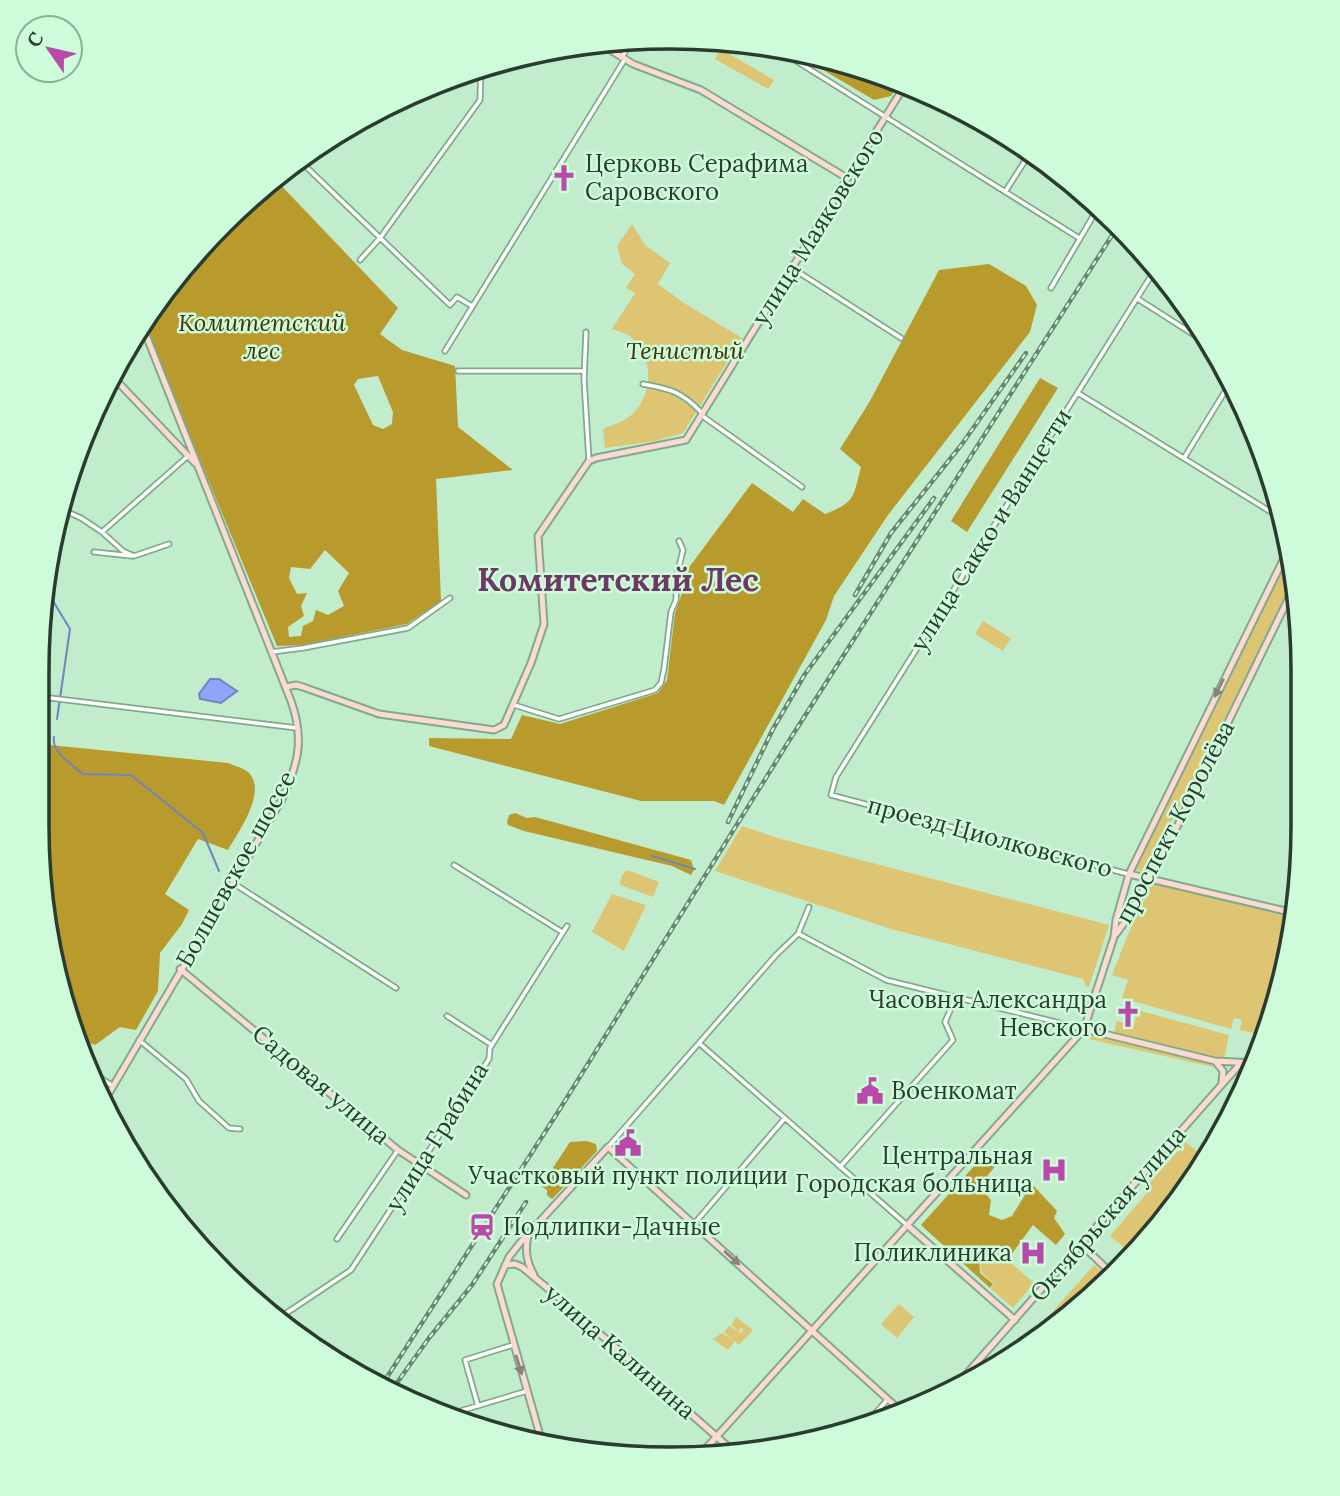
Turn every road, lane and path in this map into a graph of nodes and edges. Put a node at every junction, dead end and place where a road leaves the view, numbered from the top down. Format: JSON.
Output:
{"nodes":[{"id":1,"x":628,"y":50,"type":"edge"},
{"id":2,"x":613,"y":52,"type":"edge"},
{"id":3,"x":624,"y":58,"type":"junction"},
{"id":4,"x":800,"y":63,"type":"edge"},
{"id":5,"x":481,"y":79,"type":"edge"},
{"id":6,"x":900,"y":93,"type":"edge"},
{"id":7,"x":886,"y":116,"type":"junction"},
{"id":8,"x":1025,"y":161,"type":"edge"},
{"id":9,"x":306,"y":167,"type":"edge"},
{"id":10,"x":847,"y":178,"type":"junction"},
{"id":11,"x":1005,"y":192,"type":"junction"},
{"id":12,"x":1093,"y":216,"type":"edge"},
{"id":13,"x":380,"y":238,"type":"junction"},
{"id":14,"x":1079,"y":238,"type":"junction"},
{"id":15,"x":360,"y":260,"type":"dead end"},
{"id":16,"x":792,"y":268,"type":"junction"},
{"id":17,"x":1151,"y":277,"type":"edge"},
{"id":18,"x":1051,"y":288,"type":"dead end"},
{"id":19,"x":1138,"y":299,"type":"junction"},
{"id":20,"x":472,"y":306,"type":"junction"},
{"id":21,"x":586,"y":332,"type":"dead end"},
{"id":22,"x":1191,"y":333,"type":"edge"},
{"id":23,"x":147,"y":337,"type":"edge"},
{"id":24,"x":901,"y":338,"type":"dead end"},
{"id":25,"x":444,"y":351,"type":"dead end"},
{"id":26,"x":458,"y":371,"type":"dead end"},
{"id":27,"x":584,"y":371,"type":"junction"},
{"id":28,"x":119,"y":383,"type":"edge"},
{"id":29,"x":643,"y":384,"type":"dead end"},
{"id":30,"x":1225,"y":391,"type":"edge"},
{"id":31,"x":1078,"y":393,"type":"junction"},
{"id":32,"x":702,"y":414,"type":"junction"},
{"id":33,"x":185,"y":435,"type":"junction"},
{"id":34,"x":176,"y":444,"type":"junction"},
{"id":35,"x":188,"y":456,"type":"junction"},
{"id":36,"x":1184,"y":458,"type":"junction"},
{"id":37,"x":589,"y":461,"type":"junction"},
{"id":38,"x":197,"y":465,"type":"junction"},
{"id":39,"x":802,"y":487,"type":"dead end"},
{"id":40,"x":69,"y":512,"type":"edge"},
{"id":41,"x":1271,"y":512,"type":"edge"},
{"id":42,"x":102,"y":532,"type":"junction"},
{"id":43,"x":679,"y":541,"type":"dead end"},
{"id":44,"x":169,"y":544,"type":"dead end"},
{"id":45,"x":94,"y":552,"type":"dead end"},
{"id":46,"x":134,"y":556,"type":"junction"},
{"id":47,"x":1281,"y":563,"type":"edge"},
{"id":48,"x":450,"y":598,"type":"dead end"},
{"id":49,"x":1287,"y":601,"type":"edge"},
{"id":50,"x":271,"y":652,"type":"junction"},
{"id":51,"x":286,"y":687,"type":"junction"},
{"id":52,"x":49,"y":698,"type":"edge"},
{"id":53,"x":512,"y":705,"type":"junction"},
{"id":54,"x":300,"y":728,"type":"junction"},
{"id":55,"x":831,"y":795,"type":"joint"},
{"id":56,"x":454,"y":865,"type":"dead end"},
{"id":57,"x":1129,"y":874,"type":"junction"},
{"id":58,"x":1149,"y":877,"type":"junction"},
{"id":59,"x":232,"y":883,"type":"junction"},
{"id":60,"x":1122,"y":899,"type":"junction"},
{"id":61,"x":1136,"y":900,"type":"junction"},
{"id":62,"x":809,"y":907,"type":"dead end"},
{"id":63,"x":1285,"y":912,"type":"edge"},
{"id":64,"x":566,"y":926,"type":"dead end"},
{"id":65,"x":562,"y":932,"type":"junction"},
{"id":66,"x":798,"y":934,"type":"junction"},
{"id":67,"x":1113,"y":938,"type":"junction"},
{"id":68,"x":180,"y":970,"type":"junction"},
{"id":69,"x":396,"y":988,"type":"dead end"},
{"id":70,"x":956,"y":996,"type":"junction"},
{"id":71,"x":447,"y":1016,"type":"dead end"},
{"id":72,"x":1084,"y":1029,"type":"junction"},
{"id":73,"x":139,"y":1040,"type":"junction"},
{"id":74,"x":699,"y":1043,"type":"junction"},
{"id":75,"x":492,"y":1045,"type":"junction"},
{"id":76,"x":1215,"y":1061,"type":"junction"},
{"id":77,"x":1240,"y":1063,"type":"junction"},
{"id":78,"x":1244,"y":1063,"type":"edge"},
{"id":79,"x":103,"y":1080,"type":"edge"},
{"id":80,"x":113,"y":1086,"type":"junction"},
{"id":81,"x":1221,"y":1086,"type":"junction"},
{"id":82,"x":109,"y":1093,"type":"edge"},
{"id":83,"x":785,"y":1118,"type":"junction"},
{"id":84,"x":240,"y":1129,"type":"dead end"},
{"id":85,"x":608,"y":1147,"type":"junction"},
{"id":86,"x":398,"y":1150,"type":"junction"},
{"id":87,"x":420,"y":1166,"type":"junction"},
{"id":88,"x":840,"y":1167,"type":"junction"},
{"id":89,"x":466,"y":1195,"type":"dead end"},
{"id":90,"x":694,"y":1224,"type":"junction"},
{"id":91,"x":907,"y":1225,"type":"junction"},
{"id":92,"x":528,"y":1235,"type":"junction"},
{"id":93,"x":337,"y":1240,"type":"dead end"},
{"id":94,"x":520,"y":1243,"type":"junction"},
{"id":95,"x":1081,"y":1244,"type":"junction"},
{"id":96,"x":526,"y":1248,"type":"junction"},
{"id":97,"x":505,"y":1265,"type":"junction"},
{"id":98,"x":1106,"y":1268,"type":"edge"},
{"id":99,"x":537,"y":1281,"type":"junction"},
{"id":100,"x":286,"y":1314,"type":"edge"},
{"id":101,"x":1015,"y":1320,"type":"junction"},
{"id":102,"x":811,"y":1330,"type":"junction"},
{"id":103,"x":513,"y":1345,"type":"junction"},
{"id":104,"x":972,"y":1369,"type":"edge"},
{"id":105,"x":527,"y":1391,"type":"junction"},
{"id":106,"x":888,"y":1399,"type":"junction"},
{"id":107,"x":894,"y":1405,"type":"edge"},
{"id":108,"x":478,"y":1406,"type":"junction"},
{"id":109,"x":462,"y":1411,"type":"edge"},
{"id":110,"x":877,"y":1411,"type":"edge"},
{"id":111,"x":539,"y":1433,"type":"edge"},
{"id":112,"x":716,"y":1436,"type":"junction"},
{"id":113,"x":726,"y":1445,"type":"edge"},
{"id":114,"x":707,"y":1446,"type":"edge"}],
"edges":[{"from":1,"to":3,"type":"street"},
{"from":2,"to":3,"type":"street"},
{"from":3,"to":10,"type":"street"},
{"from":3,"to":20,"type":"street"},
{"from":4,"to":7,"type":"street"},
{"from":5,"to":13,"type":"street"},
{"from":6,"to":7,"type":"street","name":"улица Маяковского"},
{"from":7,"to":10,"type":"street","name":"улица Маяковского"},
{"from":7,"to":11,"type":"street"},
{"from":8,"to":11,"type":"street"},
{"from":9,"to":13,"type":"street"},
{"from":10,"to":16,"type":"street","name":"улица Маяковского"},
{"from":11,"to":14,"type":"street"},
{"from":12,"to":14,"type":"street"},
{"from":13,"to":15,"type":"street"},
{"from":13,"to":20,"type":"street"},
{"from":14,"to":18,"type":"street"},
{"from":16,"to":24,"type":"street"},
{"from":16,"to":32,"type":"street","name":"улица Маяковского"},
{"from":17,"to":19,"type":"street","name":"улица Сакко и Ванцетти"},
{"from":19,"to":22,"type":"street"},
{"from":19,"to":31,"type":"street","name":"улица Сакко и Ванцетти"},
{"from":20,"to":25,"type":"street"},
{"from":21,"to":27,"type":"street"},
{"from":23,"to":33,"type":"street","name":"Болшевское шоссе"},
{"from":26,"to":27,"type":"street"},
{"from":27,"to":37,"type":"street"},
{"from":28,"to":34,"type":"street"},
{"from":29,"to":32,"type":"street"},
{"from":30,"to":36,"type":"street"},
{"from":31,"to":36,"type":"street"},
{"from":31,"to":55,"type":"street","name":"улица Сакко и Ванцетти"},
{"from":32,"to":37,"type":"street","name":"улица Маяковского"},
{"from":32,"to":39,"type":"street"},
{"from":33,"to":34,"type":"street"},
{"from":33,"to":38,"type":"street","name":"Болшевское шоссе"},
{"from":34,"to":35,"type":"street"},
{"from":35,"to":38,"type":"street"},
{"from":35,"to":42,"type":"street"},
{"from":36,"to":41,"type":"street"},
{"from":37,"to":53,"type":"street"},
{"from":38,"to":50,"type":"street","name":"Болшевское шоссе"},
{"from":40,"to":42,"type":"street"},
{"from":42,"to":46,"type":"street"},
{"from":43,"to":53,"type":"street"},
{"from":44,"to":46,"type":"street"},
{"from":45,"to":46,"type":"street"},
{"from":47,"to":57,"type":"street","name":"проспект Королёва","one_way":true},
{"from":48,"to":50,"type":"street"},
{"from":49,"to":58,"type":"street","name":"проспект Королёва"},
{"from":50,"to":51,"type":"street","name":"Болшевское шоссе"},
{"from":51,"to":53,"type":"street"},
{"from":51,"to":54,"type":"street","name":"Болшевское шоссе"},
{"from":52,"to":54,"type":"street"},
{"from":54,"to":59,"type":"street","name":"Болшевское шоссе"},
{"from":55,"to":57,"type":"street","name":"проезд Циолковского"},
{"from":56,"to":65,"type":"street"},
{"from":57,"to":58,"type":"street","name":"проезд Циолковского"},
{"from":57,"to":60,"type":"street","name":"проспект Королёва"},
{"from":58,"to":61,"type":"street","name":"проспект Королёва"},
{"from":58,"to":63,"type":"street","name":"проезд Циолковского"},
{"from":59,"to":68,"type":"street","name":"Болшевское шоссе"},
{"from":59,"to":69,"type":"street"},
{"from":60,"to":61,"type":"street"},
{"from":60,"to":67,"type":"street","name":"проспект Королёва"},
{"from":61,"to":67,"type":"street","name":"проспект Королёва"},
{"from":62,"to":66,"type":"street"},
{"from":64,"to":65,"type":"street","name":"улица Грабина"},
{"from":65,"to":75,"type":"street","name":"улица Грабина"},
{"from":66,"to":70,"type":"street"},
{"from":66,"to":74,"type":"street"},
{"from":67,"to":72,"type":"street"},
{"from":68,"to":73,"type":"street","name":"Болшевское шоссе"},
{"from":68,"to":86,"type":"street","name":"Садовая улица"},
{"from":70,"to":72,"type":"street"},
{"from":70,"to":88,"type":"street"},
{"from":71,"to":75,"type":"street"},
{"from":72,"to":76,"type":"street"},
{"from":72,"to":91,"type":"street"},
{"from":73,"to":80,"type":"street","name":"Болшевское шоссе"},
{"from":73,"to":84,"type":"street"},
{"from":74,"to":83,"type":"street"},
{"from":74,"to":85,"type":"street"},
{"from":75,"to":87,"type":"street","name":"улица Грабина"},
{"from":76,"to":77,"type":"street"},
{"from":76,"to":81,"type":"street"},
{"from":77,"to":78,"type":"street"},
{"from":77,"to":81,"type":"street","name":"Октябрьская улица"},
{"from":79,"to":80,"type":"street"},
{"from":80,"to":82,"type":"street","name":"Болшевское шоссе"},
{"from":81,"to":95,"type":"street","name":"Октябрьская улица"},
{"from":83,"to":88,"type":"street"},
{"from":83,"to":90,"type":"street"},
{"from":85,"to":90,"type":"street"},
{"from":85,"to":92,"type":"street"},
{"from":86,"to":87,"type":"street","name":"Садовая улица"},
{"from":86,"to":93,"type":"street"},
{"from":87,"to":89,"type":"street","name":"Садовая улица"},
{"from":87,"to":100,"type":"street","name":"улица Грабина"},
{"from":88,"to":91,"type":"street"},
{"from":90,"to":102,"type":"street","one_way":true},
{"from":91,"to":101,"type":"street"},
{"from":91,"to":102,"type":"street"},
{"from":92,"to":94,"type":"street"},
{"from":92,"to":96,"type":"street"},
{"from":94,"to":96,"type":"street"},
{"from":94,"to":97,"type":"street"},
{"from":95,"to":98,"type":"street"},
{"from":95,"to":101,"type":"street","name":"Октябрьская улица"},
{"from":96,"to":99,"type":"street"},
{"from":97,"to":99,"type":"street","name":"улица Калинина"},
{"from":97,"to":103,"type":"street"},
{"from":99,"to":112,"type":"street","name":"улица Калинина"},
{"from":101,"to":104,"type":"street","name":"Октябрьская улица"},
{"from":102,"to":106,"type":"street"},
{"from":102,"to":112,"type":"street"},
{"from":103,"to":105,"type":"street","one_way":true},
{"from":103,"to":108,"type":"street"},
{"from":105,"to":108,"type":"street"},
{"from":105,"to":111,"type":"street"},
{"from":106,"to":107,"type":"street"},
{"from":106,"to":110,"type":"street"},
{"from":108,"to":109,"type":"street"},
{"from":112,"to":113,"type":"street","name":"улица Калинина"},
{"from":112,"to":114,"type":"street"}]}
